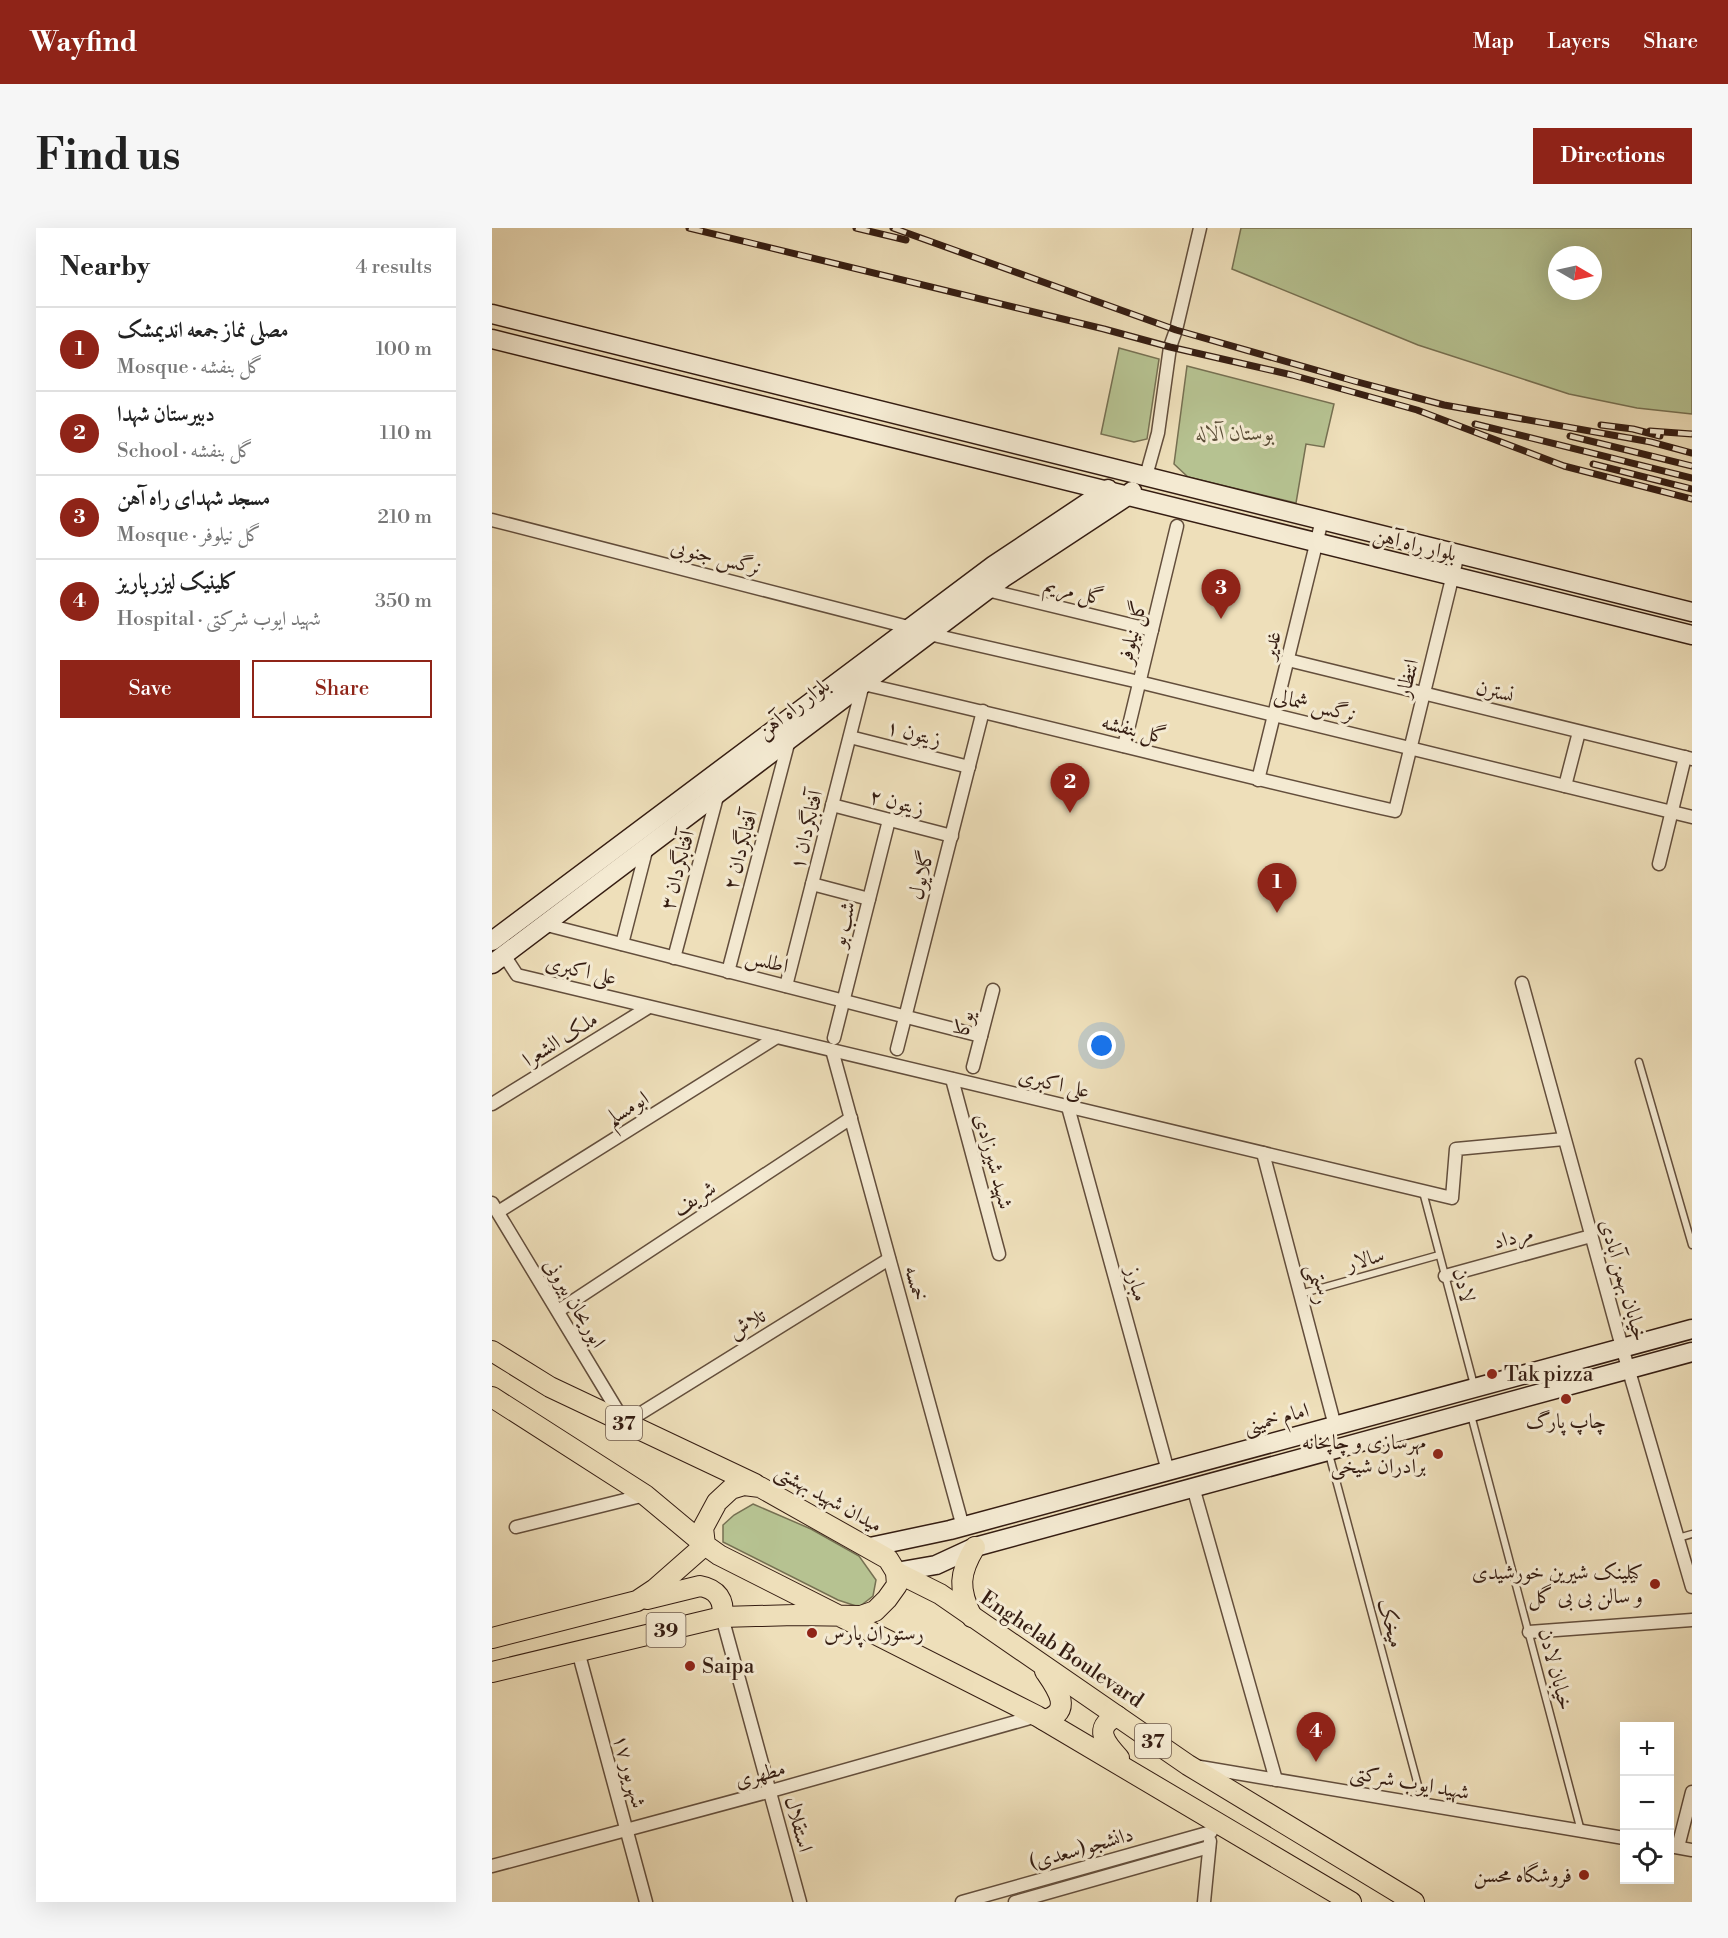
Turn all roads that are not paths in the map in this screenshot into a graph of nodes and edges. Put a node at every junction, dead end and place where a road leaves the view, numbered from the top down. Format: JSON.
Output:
{"nodes":[{"id":1,"x":1200,"y":228,"type":"edge"},
{"id":2,"x":492,"y":314,"type":"edge"},
{"id":3,"x":492,"y":339,"type":"edge"},
{"id":4,"x":798,"y":390,"type":"junction"},
{"id":5,"x":792,"y":413,"type":"junction"},
{"id":6,"x":1146,"y":476,"type":"junction"},
{"id":7,"x":1102,"y":491,"type":"junction"},
{"id":8,"x":1126,"y":497,"type":"junction"},
{"id":9,"x":492,"y":520,"type":"edge"},
{"id":10,"x":1322,"y":520,"type":"junction"},
{"id":11,"x":1177,"y":526,"type":"dead end"},
{"id":12,"x":1316,"y":543,"type":"junction"},
{"id":13,"x":1458,"y":554,"type":"junction"},
{"id":14,"x":1452,"y":576,"type":"junction"},
{"id":15,"x":987,"y":590,"type":"junction"},
{"id":16,"x":1644,"y":600,"type":"junction"},
{"id":17,"x":1692,"y":612,"type":"edge"},
{"id":18,"x":1638,"y":622,"type":"junction"},
{"id":19,"x":1152,"y":630,"type":"junction"},
{"id":20,"x":920,"y":631,"type":"junction"},
{"id":21,"x":1692,"y":635,"type":"edge"},
{"id":22,"x":1288,"y":660,"type":"junction"},
{"id":23,"x":1139,"y":682,"type":"junction"},
{"id":24,"x":863,"y":684,"type":"junction"},
{"id":25,"x":1424,"y":694,"type":"junction"},
{"id":26,"x":983,"y":711,"type":"junction"},
{"id":27,"x":1274,"y":715,"type":"junction"},
{"id":28,"x":1579,"y":732,"type":"junction"},
{"id":29,"x":850,"y":737,"type":"junction"},
{"id":30,"x":789,"y":739,"type":"junction"},
{"id":31,"x":1124,"y":746,"type":"junction"},
{"id":32,"x":1410,"y":748,"type":"junction"},
{"id":33,"x":1688,"y":758,"type":"edge"},
{"id":34,"x":969,"y":767,"type":"junction"},
{"id":35,"x":1258,"y":780,"type":"junction"},
{"id":36,"x":1565,"y":786,"type":"junction"},
{"id":37,"x":718,"y":793,"type":"junction"},
{"id":38,"x":832,"y":805,"type":"junction"},
{"id":39,"x":1395,"y":811,"type":"joint"},
{"id":40,"x":1671,"y":812,"type":"junction"},
{"id":41,"x":1692,"y":817,"type":"edge"},
{"id":42,"x":889,"y":820,"type":"junction"},
{"id":43,"x":952,"y":836,"type":"junction"},
{"id":44,"x":648,"y":845,"type":"junction"},
{"id":45,"x":1659,"y":864,"type":"dead end"},
{"id":46,"x":812,"y":884,"type":"junction"},
{"id":47,"x":869,"y":899,"type":"junction"},
{"id":48,"x":543,"y":924,"type":"junction"},
{"id":49,"x":622,"y":944,"type":"junction"},
{"id":50,"x":496,"y":953,"type":"edge"},
{"id":51,"x":674,"y":958,"type":"junction"},
{"id":52,"x":728,"y":972,"type":"junction"},
{"id":53,"x":1522,"y":983,"type":"dead end"},
{"id":54,"x":786,"y":986,"type":"junction"},
{"id":55,"x":993,"y":990,"type":"dead end"},
{"id":56,"x":843,"y":1001,"type":"junction"},
{"id":57,"x":649,"y":1006,"type":"junction"},
{"id":58,"x":905,"y":1017,"type":"junction"},
{"id":59,"x":981,"y":1036,"type":"junction"},
{"id":60,"x":777,"y":1037,"type":"junction"},
{"id":61,"x":833,"y":1044,"type":"junction"},
{"id":62,"x":897,"y":1049,"type":"dead end"},
{"id":63,"x":1639,"y":1062,"type":"dead end"},
{"id":64,"x":973,"y":1067,"type":"dead end"},
{"id":65,"x":952,"y":1079,"type":"junction"},
{"id":66,"x":492,"y":1104,"type":"edge"},
{"id":67,"x":1068,"y":1107,"type":"junction"},
{"id":68,"x":851,"y":1118,"type":"junction"},
{"id":69,"x":1564,"y":1139,"type":"junction"},
{"id":70,"x":1263,"y":1153,"type":"junction"},
{"id":71,"x":1423,"y":1191,"type":"junction"},
{"id":72,"x":495,"y":1208,"type":"edge"},
{"id":73,"x":1591,"y":1236,"type":"junction"},
{"id":74,"x":1692,"y":1245,"type":"edge"},
{"id":75,"x":999,"y":1254,"type":"dead end"},
{"id":76,"x":1440,"y":1255,"type":"junction"},
{"id":77,"x":889,"y":1259,"type":"junction"},
{"id":78,"x":1445,"y":1276,"type":"junction"},
{"id":79,"x":1300,"y":1294,"type":"junction"},
{"id":80,"x":558,"y":1311,"type":"junction"},
{"id":81,"x":1692,"y":1329,"type":"edge"},
{"id":82,"x":1622,"y":1347,"type":"junction"},
{"id":83,"x":492,"y":1351,"type":"edge"},
{"id":84,"x":1692,"y":1352,"type":"edge"},
{"id":85,"x":1629,"y":1369,"type":"junction"},
{"id":86,"x":1474,"y":1388,"type":"junction"},
{"id":87,"x":492,"y":1397,"type":"edge"},
{"id":88,"x":1470,"y":1412,"type":"junction"},
{"id":89,"x":625,"y":1423,"type":"junction"},
{"id":90,"x":1335,"y":1426,"type":"junction"},
{"id":91,"x":1328,"y":1451,"type":"junction"},
{"id":92,"x":1168,"y":1471,"type":"junction"},
{"id":93,"x":760,"y":1487,"type":"junction"},
{"id":94,"x":1193,"y":1487,"type":"junction"},
{"id":95,"x":645,"y":1495,"type":"junction"},
{"id":96,"x":516,"y":1527,"type":"dead end"},
{"id":97,"x":963,"y":1527,"type":"junction"},
{"id":98,"x":1692,"y":1534,"type":"edge"},
{"id":99,"x":1678,"y":1538,"type":"junction"},
{"id":100,"x":705,"y":1545,"type":"junction"},
{"id":101,"x":870,"y":1547,"type":"junction"},
{"id":102,"x":975,"y":1547,"type":"junction"},
{"id":103,"x":896,"y":1572,"type":"junction"},
{"id":104,"x":1692,"y":1587,"type":"edge"},
{"id":105,"x":637,"y":1601,"type":"junction"},
{"id":106,"x":722,"y":1617,"type":"junction"},
{"id":107,"x":844,"y":1617,"type":"junction"},
{"id":108,"x":972,"y":1617,"type":"junction"},
{"id":109,"x":1692,"y":1620,"type":"edge"},
{"id":110,"x":1529,"y":1632,"type":"junction"},
{"id":111,"x":492,"y":1638,"type":"edge"},
{"id":112,"x":578,"y":1651,"type":"junction"},
{"id":113,"x":1039,"y":1662,"type":"junction"},
{"id":114,"x":492,"y":1672,"type":"edge"},
{"id":115,"x":1117,"y":1716,"type":"junction"},
{"id":116,"x":1040,"y":1718,"type":"junction"},
{"id":117,"x":1188,"y":1765,"type":"junction"},
{"id":118,"x":1130,"y":1771,"type":"junction"},
{"id":119,"x":1276,"y":1780,"type":"junction"},
{"id":120,"x":771,"y":1791,"type":"junction"},
{"id":121,"x":1692,"y":1792,"type":"edge"},
{"id":122,"x":1423,"y":1804,"type":"junction"},
{"id":123,"x":1212,"y":1826,"type":"junction"},
{"id":124,"x":626,"y":1829,"type":"junction"},
{"id":125,"x":1581,"y":1831,"type":"junction"},
{"id":126,"x":1620,"y":1837,"type":"edge"},
{"id":127,"x":1209,"y":1847,"type":"junction"},
{"id":128,"x":1674,"y":1847,"type":"edge"},
{"id":129,"x":1692,"y":1850,"type":"edge"},
{"id":130,"x":492,"y":1866,"type":"edge"},
{"id":131,"x":1048,"y":1898,"type":"edge"},
{"id":132,"x":646,"y":1902,"type":"edge"},
{"id":133,"x":800,"y":1902,"type":"edge"},
{"id":134,"x":962,"y":1902,"type":"edge"},
{"id":135,"x":1015,"y":1902,"type":"edge"},
{"id":136,"x":1204,"y":1902,"type":"edge"},
{"id":137,"x":1351,"y":1902,"type":"edge"},
{"id":138,"x":1414,"y":1902,"type":"edge"}],
"edges":[{"from":1,"to":6,"type":"street"},
{"from":2,"to":4,"type":"street","name":"بلوار راه آهن"},
{"from":3,"to":5,"type":"street","name":"بلوار راه آهن"},
{"from":4,"to":5,"type":"street"},
{"from":4,"to":6,"type":"street","name":"بلوار راه آهن"},
{"from":5,"to":7,"type":"street","name":"بلوار راه آهن"},
{"from":6,"to":7,"type":"street","name":"بلوار راه آهن"},
{"from":6,"to":8,"type":"street","name":"بلوار راه آهن"},
{"from":6,"to":10,"type":"street","name":"بلوار راه آهن"},
{"from":7,"to":8,"type":"street","name":"بلوار راه آهن"},
{"from":7,"to":20,"type":"street","name":"بلوار راه آهن"},
{"from":8,"to":12,"type":"street","name":"بلوار راه آهن"},
{"from":8,"to":15,"type":"street","name":"بلوار راه آهن"},
{"from":9,"to":20,"type":"street","name":"نرگس جنوبی"},
{"from":10,"to":12,"type":"street","name":"غدیر"},
{"from":10,"to":13,"type":"street","name":"بلوار راه آهن"},
{"from":11,"to":19,"type":"street","name":"گل نیلوفر"},
{"from":12,"to":14,"type":"street","name":"بلوار راه آهن"},
{"from":12,"to":22,"type":"street","name":"غدیر"},
{"from":13,"to":14,"type":"street","name":"انتظار"},
{"from":13,"to":16,"type":"street","name":"بلوار راه آهن"},
{"from":14,"to":18,"type":"street","name":"بلوار راه آهن"},
{"from":14,"to":25,"type":"street","name":"انتظار"},
{"from":15,"to":19,"type":"street","name":"گل مریم"},
{"from":15,"to":20,"type":"street","name":"بلوار راه آهن"},
{"from":16,"to":17,"type":"street","name":"بلوار راه آهن"},
{"from":16,"to":18,"type":"street"},
{"from":18,"to":21,"type":"street","name":"بلوار راه آهن"},
{"from":19,"to":23,"type":"street","name":"گل نیلوفر"},
{"from":20,"to":23,"type":"street","name":"نرگس شمالی"},
{"from":20,"to":24,"type":"street","name":"بلوار راه آهن"},
{"from":20,"to":50,"type":"street","name":"بلوار راه آهن"},
{"from":22,"to":25,"type":"street","name":"نسترن"},
{"from":22,"to":27,"type":"street","name":"غدیر"},
{"from":23,"to":27,"type":"street","name":"نرگس شمالی"},
{"from":23,"to":31,"type":"street","name":"گل نیلوفر"},
{"from":24,"to":26,"type":"street","name":"گل بنفشه"},
{"from":24,"to":29,"type":"street","name":"آفتابگردان ۱"},
{"from":24,"to":30,"type":"street","name":"بلوار راه آهن"},
{"from":25,"to":28,"type":"street","name":"نسترن"},
{"from":25,"to":32,"type":"street","name":"انتظار"},
{"from":26,"to":31,"type":"street","name":"گل بنفشه"},
{"from":26,"to":34,"type":"street","name":"گلایول"},
{"from":27,"to":32,"type":"street","name":"نرگس شمالی"},
{"from":27,"to":35,"type":"street","name":"غدیر"},
{"from":28,"to":33,"type":"street","name":"نسترن"},
{"from":28,"to":36,"type":"street"},
{"from":29,"to":34,"type":"street","name":"زیتون ۱"},
{"from":29,"to":38,"type":"street","name":"آفتابگردان ۱"},
{"from":30,"to":37,"type":"street","name":"بلوار راه آهن"},
{"from":30,"to":52,"type":"street","name":"آفتابگردان ۲"},
{"from":31,"to":35,"type":"street","name":"گل بنفشه"},
{"from":32,"to":36,"type":"street","name":"نرگس شمالی"},
{"from":32,"to":39,"type":"street","name":"انتظار"},
{"from":33,"to":40,"type":"street"},
{"from":34,"to":43,"type":"street","name":"گلایول"},
{"from":35,"to":39,"type":"street","name":"گل بنفشه"},
{"from":36,"to":40,"type":"street","name":"نرگس شمالی"},
{"from":37,"to":44,"type":"street","name":"بلوار راه آهن"},
{"from":37,"to":51,"type":"street","name":"آفتابگردان ۳"},
{"from":38,"to":42,"type":"street","name":"زیتون ۲"},
{"from":38,"to":46,"type":"street","name":"آفتابگردان ۱"},
{"from":40,"to":41,"type":"street","name":"نرگس شمالی"},
{"from":40,"to":45,"type":"street"},
{"from":42,"to":43,"type":"street","name":"زیتون ۲"},
{"from":42,"to":47,"type":"street","name":"شب بو"},
{"from":43,"to":58,"type":"street","name":"گلایول"},
{"from":44,"to":48,"type":"street","name":"بلوار راه آهن"},
{"from":44,"to":49,"type":"street"},
{"from":46,"to":47,"type":"street"},
{"from":46,"to":54,"type":"street","name":"آفتابگردان ۱"},
{"from":47,"to":56,"type":"street","name":"شب بو"},
{"from":48,"to":49,"type":"street","name":"اطلس"},
{"from":48,"to":50,"type":"street","name":"بلوار راه آهن"},
{"from":49,"to":51,"type":"street","name":"اطلس"},
{"from":50,"to":57,"type":"street","name":"علی اکبری"},
{"from":51,"to":52,"type":"street","name":"اطلس"},
{"from":52,"to":54,"type":"street","name":"اطلس"},
{"from":53,"to":69,"type":"street","name":"خیابان بهمن آبادی"},
{"from":54,"to":56,"type":"street","name":"اطلس"},
{"from":55,"to":59,"type":"street","name":"یوکا"},
{"from":56,"to":58,"type":"street","name":"اطلس"},
{"from":56,"to":61,"type":"street","name":"شب بو"},
{"from":57,"to":60,"type":"street","name":"علی اکبری"},
{"from":57,"to":66,"type":"street","name":"ملک الشعرا"},
{"from":58,"to":59,"type":"street","name":"اطلس"},
{"from":58,"to":62,"type":"street","name":"گلایول"},
{"from":59,"to":64,"type":"street","name":"یوکا"},
{"from":60,"to":61,"type":"street","name":"علی اکبری"},
{"from":60,"to":72,"type":"street","name":"ابومسلم"},
{"from":61,"to":65,"type":"street","name":"علی اکبری"},
{"from":61,"to":68,"type":"street","name":"خمسه"},
{"from":63,"to":74,"type":"lane"},
{"from":65,"to":67,"type":"street","name":"علی اکبری"},
{"from":65,"to":75,"type":"street","name":"شهید شیرزادی"},
{"from":67,"to":70,"type":"street","name":"علی اکبری"},
{"from":67,"to":92,"type":"street","name":"مبارز"},
{"from":68,"to":77,"type":"street","name":"خمسه"},
{"from":68,"to":80,"type":"street","name":"شریف"},
{"from":69,"to":71,"type":"street","name":"علی اکبری"},
{"from":69,"to":73,"type":"street","name":"خیابان بهمن آبادی"},
{"from":70,"to":71,"type":"street","name":"علی اکبری"},
{"from":70,"to":79,"type":"street","name":"رستمی"},
{"from":71,"to":76,"type":"lane","name":"لادن"},
{"from":72,"to":80,"type":"street","name":"ابوریحان بیرونی"},
{"from":73,"to":78,"type":"street","name":"مرداد"},
{"from":73,"to":82,"type":"street","name":"خیابان بهمن آبادی"},
{"from":76,"to":78,"type":"lane","name":"لادن"},
{"from":76,"to":79,"type":"lane","name":"سالار"},
{"from":77,"to":89,"type":"street","name":"تلاش"},
{"from":77,"to":97,"type":"street","name":"خمسه"},
{"from":78,"to":86,"type":"lane","name":"لادن"},
{"from":79,"to":90,"type":"street","name":"رستمی"},
{"from":80,"to":89,"type":"street","name":"ابوریحان بیرونی"},
{"from":81,"to":82,"type":"street","name":"امام خمینی"},
{"from":82,"to":85,"type":"street","name":"خیابان بهمن آبادی"},
{"from":82,"to":86,"type":"street","name":"امام خمینی"},
{"from":83,"to":89,"type":"main road","number":"37"},
{"from":84,"to":85,"type":"street"},
{"from":85,"to":88,"type":"street"},
{"from":85,"to":99,"type":"street","name":"خیابان بهمن آبادی"},
{"from":86,"to":90,"type":"street","name":"امام خمینی"},
{"from":87,"to":95,"type":"main road","number":"37"},
{"from":88,"to":91,"type":"street"},
{"from":88,"to":110,"type":"lane","name":"خیابان لادن"},
{"from":89,"to":93,"type":"main road","number":"37"},
{"from":90,"to":92,"type":"street","name":"امام خمینی"},
{"from":91,"to":94,"type":"street"},
{"from":91,"to":122,"type":"lane","name":"میخک"},
{"from":92,"to":97,"type":"street","name":"امام خمینی"},
{"from":93,"to":100,"type":"main road","name":"میدان شهید بهشتی"},
{"from":93,"to":101,"type":"main road","name":"میدان شهید بهشتی","number":"37"},
{"from":94,"to":102,"type":"street"},
{"from":94,"to":119,"type":"street"},
{"from":95,"to":96,"type":"street"},
{"from":95,"to":100,"type":"main road","number":"37"},
{"from":97,"to":101,"type":"street","name":"امام خمینی"},
{"from":98,"to":99,"type":"lane"},
{"from":99,"to":104,"type":"street","name":"خیابان بهمن آبادی"},
{"from":100,"to":105,"type":"main road","number":"39"},
{"from":100,"to":107,"type":"main road","number":"37"},
{"from":101,"to":103,"type":"main road","name":"میدان شهید بهشتی","number":"37"},
{"from":102,"to":103,"type":"street"},
{"from":102,"to":108,"type":"main road"},
{"from":103,"to":107,"type":"main road"},
{"from":103,"to":108,"type":"main road","name":"Enghelab Boulevard","number":"37"},
{"from":105,"to":106,"type":"main road"},
{"from":105,"to":111,"type":"main road","number":"39"},
{"from":106,"to":107,"type":"main road","number":"39"},
{"from":106,"to":112,"type":"main road","number":"39"},
{"from":106,"to":120,"type":"street","name":"استقلال"},
{"from":107,"to":116,"type":"main road","number":"37"},
{"from":108,"to":113,"type":"main road","name":"Enghelab Boulevard","number":"37"},
{"from":109,"to":110,"type":"street"},
{"from":110,"to":125,"type":"lane","name":"خیابان لادن"},
{"from":112,"to":114,"type":"main road","number":"39"},
{"from":112,"to":124,"type":"street","name":"۱۷ شهریور"},
{"from":113,"to":115,"type":"main road","name":"Enghelab Boulevard","number":"37"},
{"from":113,"to":116,"type":"main road"},
{"from":115,"to":117,"type":"main road","name":"Enghelab Boulevard","number":"37"},
{"from":115,"to":118,"type":"main road"},
{"from":116,"to":118,"type":"main road","number":"37"},
{"from":116,"to":120,"type":"street","name":"مطهری"},
{"from":117,"to":119,"type":"street","name":"شهید ایوب شرکتی"},
{"from":117,"to":138,"type":"main road","name":"Enghelab Boulevard","number":"37"},
{"from":118,"to":123,"type":"main road","number":"37"},
{"from":119,"to":122,"type":"street","name":"شهید ایوب شرکتی"},
{"from":120,"to":124,"type":"street","name":"مطهری"},
{"from":120,"to":133,"type":"street","name":"استقلال"},
{"from":121,"to":128,"type":"street"},
{"from":122,"to":125,"type":"street","name":"شهید ایوب شرکتی"},
{"from":123,"to":127,"type":"street"},
{"from":123,"to":134,"type":"street","name":"دانشجو(سعدی)"},
{"from":123,"to":137,"type":"main road","number":"37"},
{"from":124,"to":130,"type":"street","name":"مطهری"},
{"from":124,"to":132,"type":"street","name":"۱۷ شهریور"},
{"from":125,"to":126,"type":"street","name":"شهید ایوب شرکتی"},
{"from":127,"to":131,"type":"street","name":"دانشجو(سعدی)"},
{"from":127,"to":136,"type":"street"},
{"from":128,"to":129,"type":"street"},
{"from":131,"to":135,"type":"street","name":"دانشجو(سعدی)"}]}
